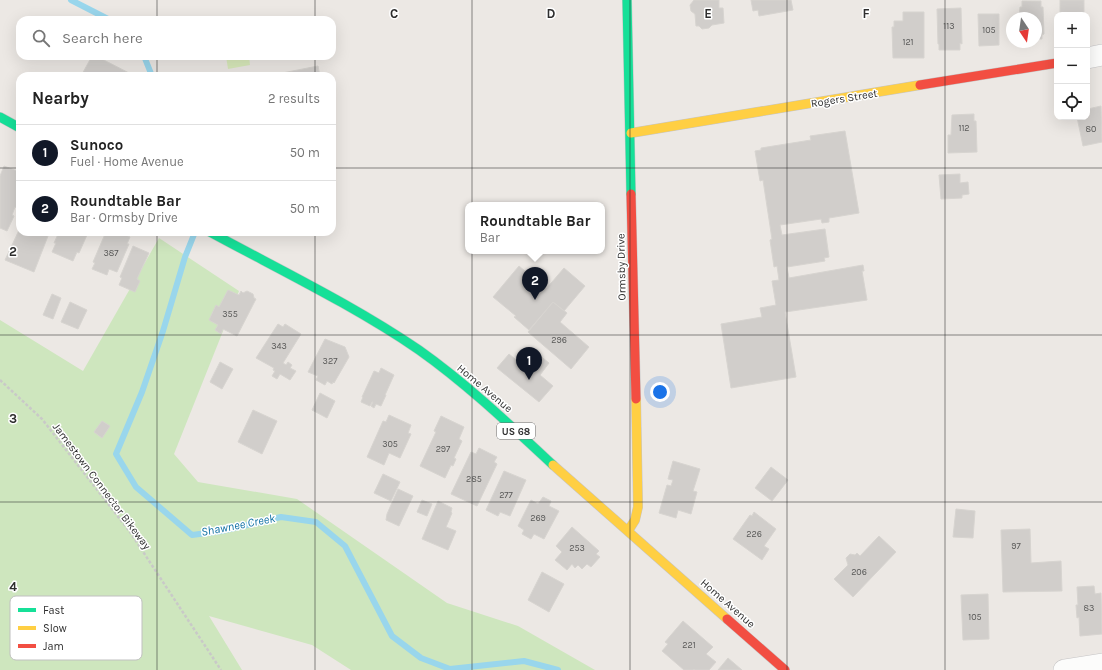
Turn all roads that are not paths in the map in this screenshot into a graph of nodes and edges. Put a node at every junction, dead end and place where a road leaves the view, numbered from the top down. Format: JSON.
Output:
{"nodes":[{"id":1,"x":627,"y":0,"type":"edge"},
{"id":2,"x":1102,"y":56,"type":"edge"},
{"id":3,"x":1090,"y":58,"type":"edge"},
{"id":4,"x":1054,"y":63,"type":"edge"},
{"id":5,"x":0,"y":117,"type":"edge"},
{"id":6,"x":16,"y":126,"type":"edge"},
{"id":7,"x":630,"y":132,"type":"junction"},
{"id":8,"x":217,"y":236,"type":"edge"},
{"id":9,"x":628,"y":531,"type":"junction"},
{"id":10,"x":1102,"y":664,"type":"edge"},
{"id":11,"x":785,"y":670,"type":"edge"},
{"id":12,"x":1064,"y":670,"type":"edge"}],
"edges":[{"from":1,"to":7,"type":"street","name":"Ormsby Drive"},
{"from":2,"to":3,"type":"street"},
{"from":4,"to":7,"type":"street","name":"Rogers Street"},
{"from":5,"to":6,"type":"street"},
{"from":7,"to":9,"type":"street","name":"Ormsby Drive"},
{"from":8,"to":9,"type":"street","name":"Home Avenue","number":"US 68"},
{"from":9,"to":11,"type":"street","name":"Home Avenue","number":"US 68"},
{"from":10,"to":12,"type":"street"}]}
